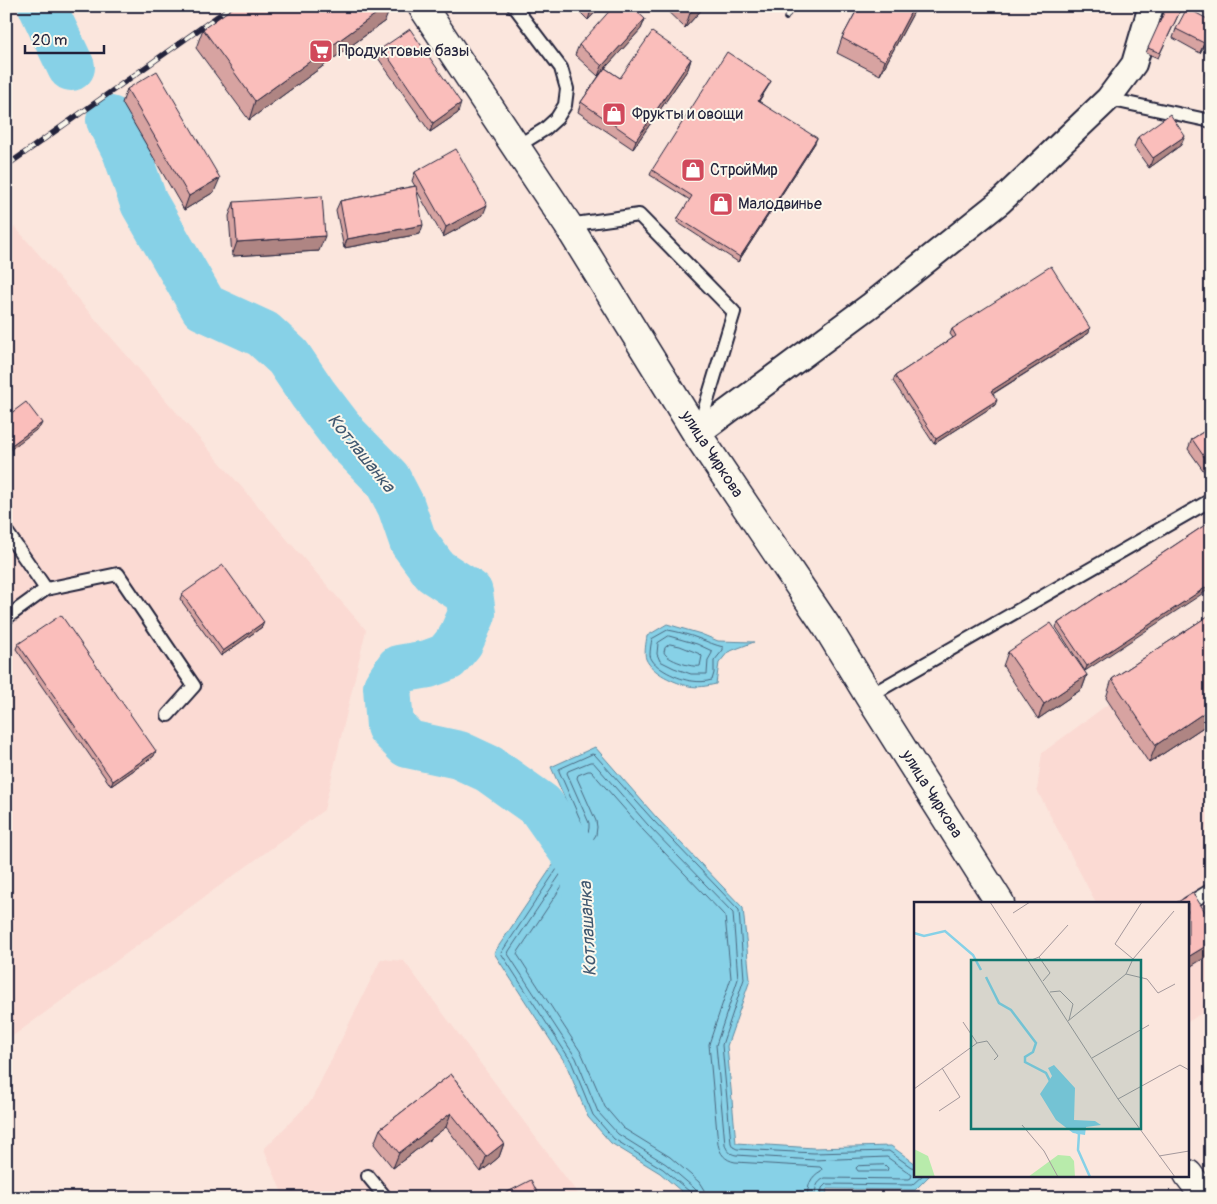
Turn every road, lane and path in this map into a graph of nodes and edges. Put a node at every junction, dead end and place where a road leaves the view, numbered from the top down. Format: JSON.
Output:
{"nodes":[{"id":1,"x":422,"y":6,"type":"edge"},
{"id":2,"x":514,"y":6,"type":"edge"},
{"id":3,"x":1151,"y":6,"type":"edge"},
{"id":4,"x":1108,"y":100,"type":"junction"},
{"id":5,"x":1211,"y":121,"type":"edge"},
{"id":6,"x":516,"y":147,"type":"junction"},
{"id":7,"x":568,"y":225,"type":"junction"},
{"id":8,"x":697,"y":434,"type":"junction"},
{"id":9,"x":1211,"y":500,"type":"edge"},
{"id":10,"x":6,"y":530,"type":"edge"},
{"id":11,"x":46,"y":589,"type":"junction"},
{"id":12,"x":6,"y":618,"type":"edge"},
{"id":13,"x":869,"y":696,"type":"junction"},
{"id":14,"x":168,"y":715,"type":"dead end"},
{"id":15,"x":1211,"y":890,"type":"edge"},
{"id":16,"x":999,"y":902,"type":"edge"},
{"id":17,"x":1190,"y":903,"type":"edge"},
{"id":18,"x":368,"y":1176,"type":"dead end"},
{"id":19,"x":1190,"y":1176,"type":"edge"},
{"id":20,"x":386,"y":1198,"type":"edge"},
{"id":21,"x":1206,"y":1198,"type":"edge"}],
"edges":[{"from":1,"to":6,"type":"main road","name":"улица Чиркова"},
{"from":2,"to":6,"type":"lane"},
{"from":3,"to":4,"type":"street"},
{"from":4,"to":5,"type":"lane"},
{"from":4,"to":8,"type":"street"},
{"from":6,"to":7,"type":"main road","name":"улица Чиркова"},
{"from":7,"to":8,"type":"main road","name":"улица Чиркова"},
{"from":7,"to":8,"type":"lane"},
{"from":8,"to":13,"type":"main road","name":"улица Чиркова"},
{"from":9,"to":13,"type":"lane"},
{"from":10,"to":11,"type":"lane"},
{"from":11,"to":12,"type":"lane"},
{"from":11,"to":14,"type":"lane"},
{"from":13,"to":16,"type":"main road","name":"улица Чиркова"},
{"from":15,"to":17,"type":"lane"},
{"from":18,"to":20,"type":"lane"},
{"from":19,"to":21,"type":"main road"}]}
